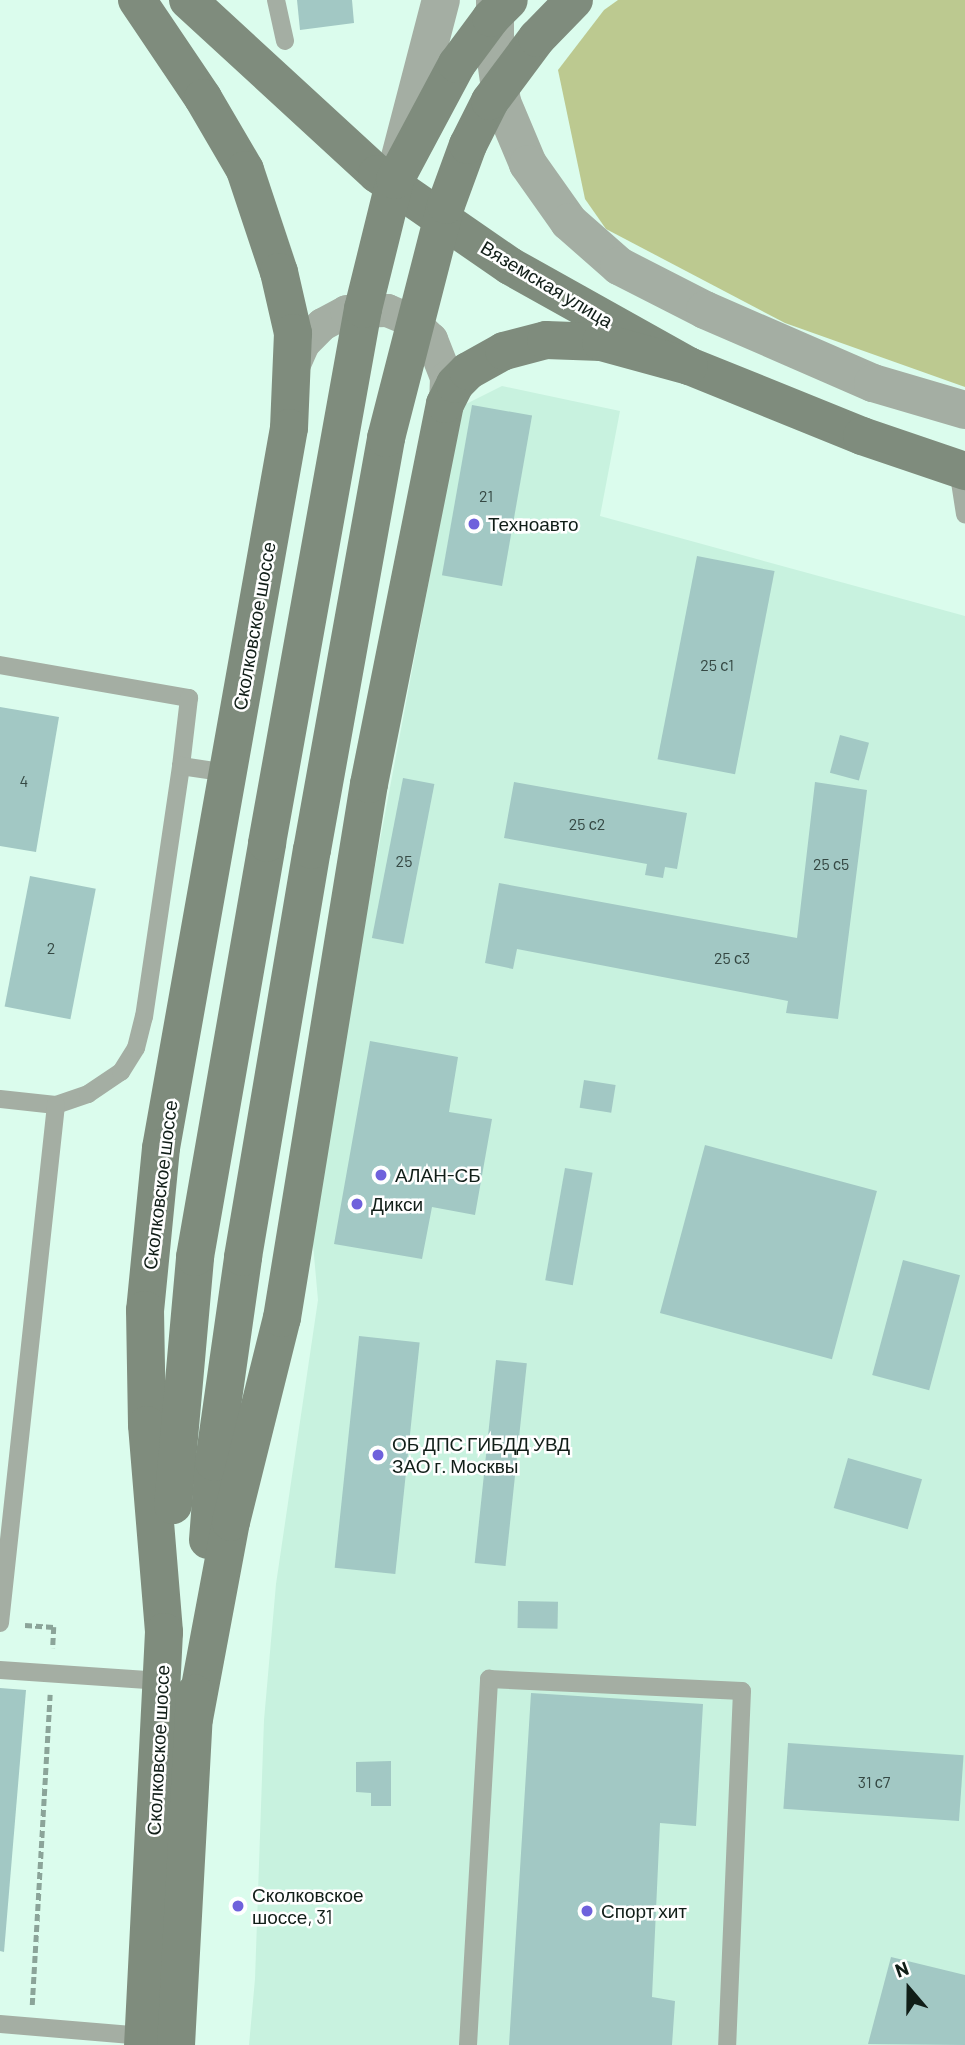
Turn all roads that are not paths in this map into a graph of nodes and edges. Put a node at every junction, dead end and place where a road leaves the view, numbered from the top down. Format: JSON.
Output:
{"nodes":[{"id":1,"x":138,"y":0,"type":"edge"},
{"id":2,"x":188,"y":0,"type":"edge"},
{"id":3,"x":276,"y":0,"type":"edge"},
{"id":4,"x":441,"y":0,"type":"edge"},
{"id":5,"x":495,"y":0,"type":"edge"},
{"id":6,"x":509,"y":0,"type":"edge"},
{"id":7,"x":574,"y":0,"type":"edge"},
{"id":8,"x":285,"y":41,"type":"dead end"},
{"id":9,"x":395,"y":180,"type":"junction"},
{"id":10,"x":293,"y":351,"type":"junction"},
{"id":11,"x":690,"y":366,"type":"junction"},
{"id":12,"x":445,"y":404,"type":"junction"},
{"id":13,"x":965,"y":410,"type":"edge"},
{"id":14,"x":962,"y":470,"type":"edge"},
{"id":15,"x":965,"y":514,"type":"edge"},
{"id":16,"x":0,"y":665,"type":"edge"},
{"id":17,"x":181,"y":766,"type":"junction"},
{"id":18,"x":228,"y":773,"type":"junction"},
{"id":19,"x":0,"y":1098,"type":"edge"},
{"id":20,"x":56,"y":1105,"type":"junction"},
{"id":21,"x":1,"y":1623,"type":"edge"},
{"id":22,"x":164,"y":1632,"type":"junction"},
{"id":23,"x":0,"y":1670,"type":"edge"},
{"id":24,"x":162,"y":1681,"type":"junction"},
{"id":25,"x":194,"y":1719,"type":"junction"},
{"id":26,"x":0,"y":2024,"type":"edge"},
{"id":27,"x":154,"y":2042,"type":"edge"},
{"id":28,"x":468,"y":2045,"type":"edge"},
{"id":29,"x":727,"y":2045,"type":"edge"}],
"edges":[{"from":1,"to":10,"type":"main road"},
{"from":2,"to":11,"type":"main road","name":"Вяземская улица"},
{"from":3,"to":8,"type":"lane"},
{"from":4,"to":9,"type":"street","bridge":true},
{"from":5,"to":13,"type":"street"},
{"from":6,"to":9,"type":"main road","bridge":true},
{"from":7,"to":25,"type":"main road","bridge":true},
{"from":9,"to":22,"type":"main road","bridge":true},
{"from":10,"to":12,"type":"street"},
{"from":10,"to":18,"type":"main road","name":"Сколковское шоссе"},
{"from":11,"to":12,"type":"main road"},
{"from":11,"to":14,"type":"main road","name":"Вяземская улица"},
{"from":12,"to":25,"type":"main road"},
{"from":14,"to":15,"type":"lane"},
{"from":16,"to":17,"type":"lane"},
{"from":17,"to":18,"type":"lane"},
{"from":17,"to":20,"type":"lane"},
{"from":18,"to":22,"type":"main road","name":"Сколковское шоссе"},
{"from":19,"to":20,"type":"lane"},
{"from":20,"to":21,"type":"lane"},
{"from":22,"to":24,"type":"main road","name":"Сколковское шоссе"},
{"from":23,"to":24,"type":"lane"},
{"from":24,"to":27,"type":"main road","name":"Сколковское шоссе"},
{"from":25,"to":27,"type":"main road","name":"Сколковское шоссе"},
{"from":26,"to":27,"type":"lane"},
{"from":28,"to":29,"type":"lane"}]}
